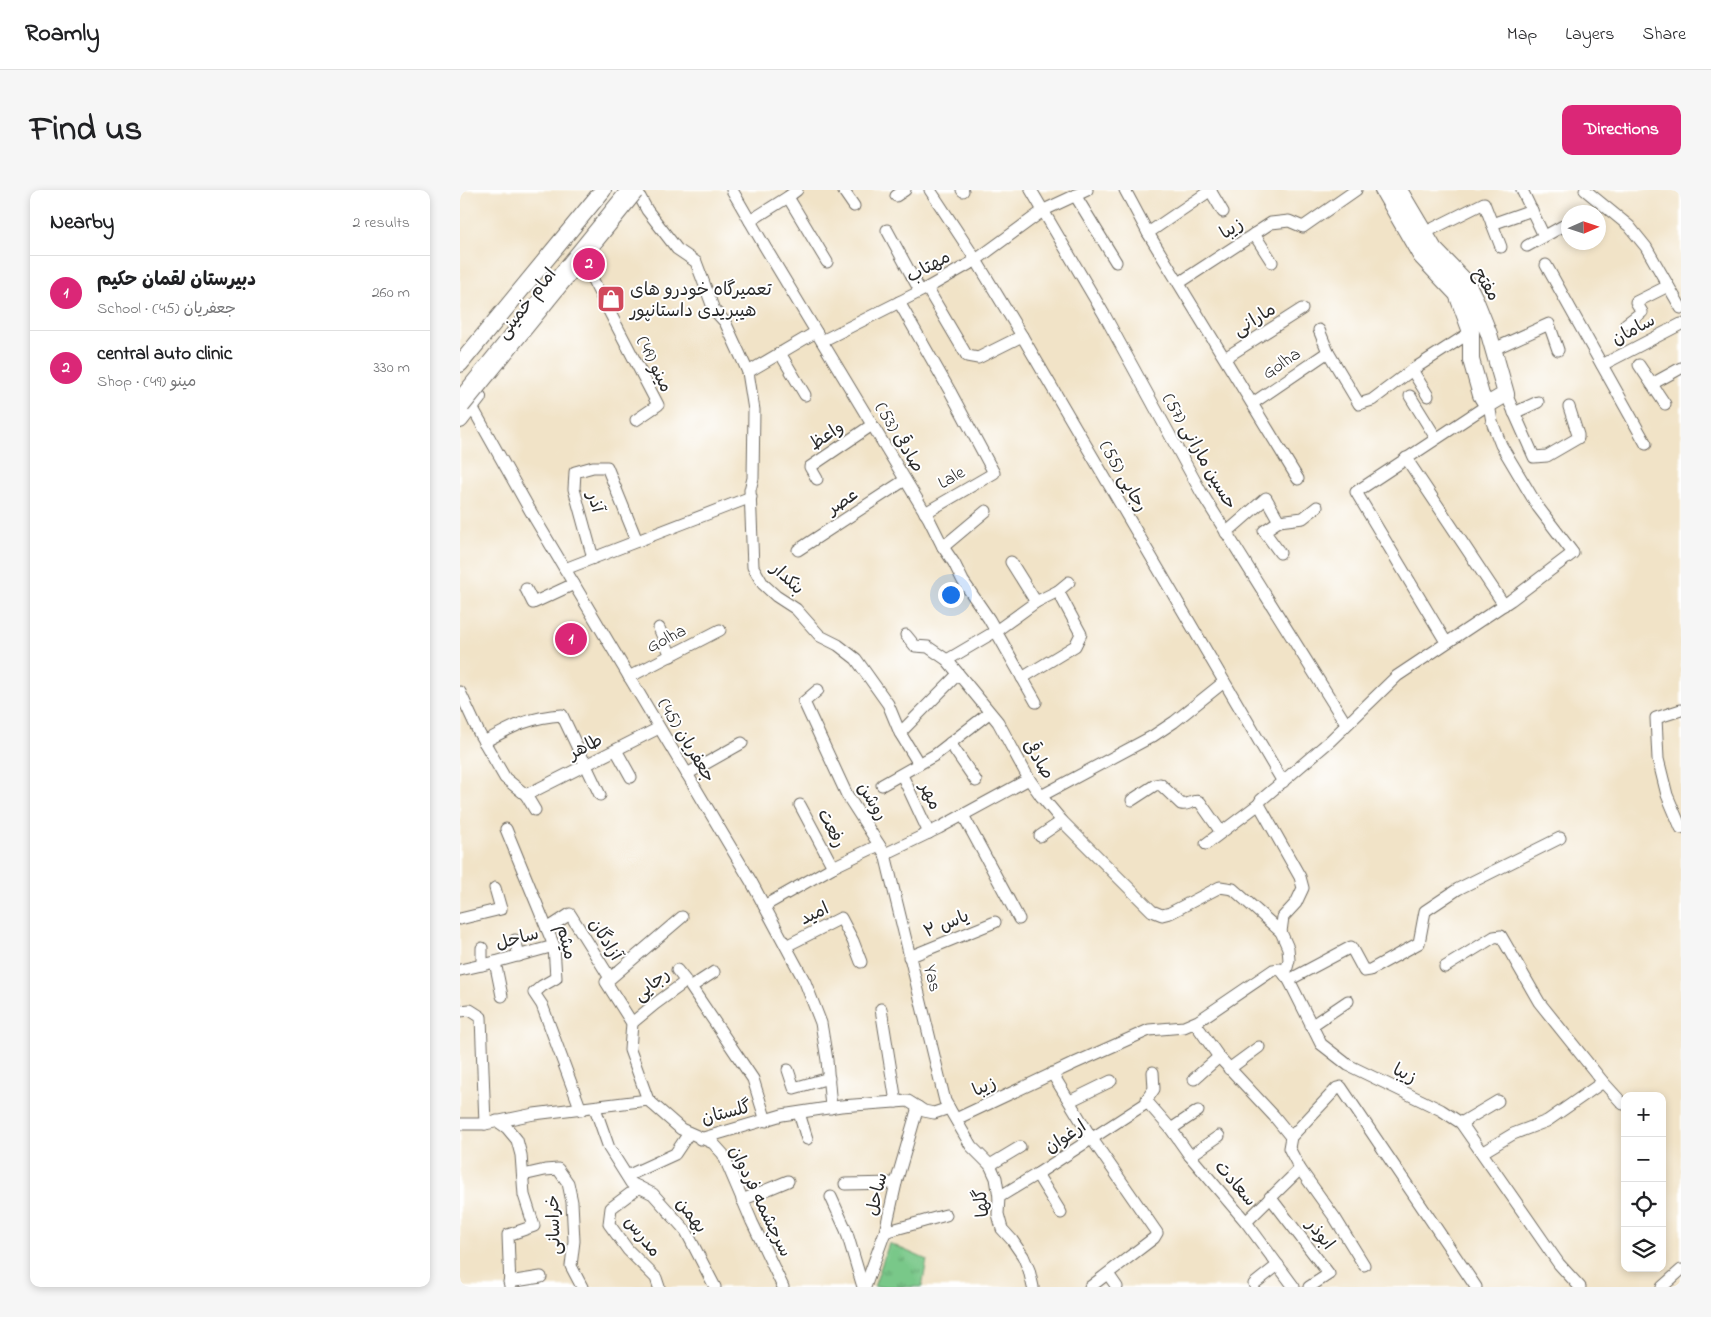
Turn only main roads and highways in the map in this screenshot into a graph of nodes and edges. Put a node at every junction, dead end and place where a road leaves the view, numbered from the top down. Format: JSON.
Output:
{"nodes":[{"id":1,"x":603,"y":190,"type":"edge"},
{"id":2,"x":615,"y":190,"type":"edge"},
{"id":3,"x":1383,"y":190,"type":"edge"},
{"id":4,"x":1399,"y":190,"type":"edge"},
{"id":5,"x":638,"y":192,"type":"edge"},
{"id":6,"x":502,"y":313,"type":"junction"},
{"id":7,"x":526,"y":335,"type":"junction"},
{"id":8,"x":460,"y":364,"type":"edge"},
{"id":9,"x":460,"y":382,"type":"edge"},
{"id":10,"x":465,"y":405,"type":"edge"},
{"id":11,"x":460,"y":420,"type":"edge"}],
"edges":[{"from":1,"to":6,"type":"main road","name":"امام خمینی"},
{"from":2,"to":9,"type":"highway"},
{"from":3,"to":4,"type":"main road","name":"مفتح"},
{"from":5,"to":7,"type":"main road","name":"امام خمینی"},
{"from":5,"to":10,"type":"highway","bridge":true},
{"from":6,"to":7,"type":"main road"},
{"from":6,"to":8,"type":"main road","name":"امام خمینی"},
{"from":7,"to":10,"type":"main road","name":"امام خمینی"},
{"from":10,"to":11,"type":"main road","name":"امام خمینی"}]}
